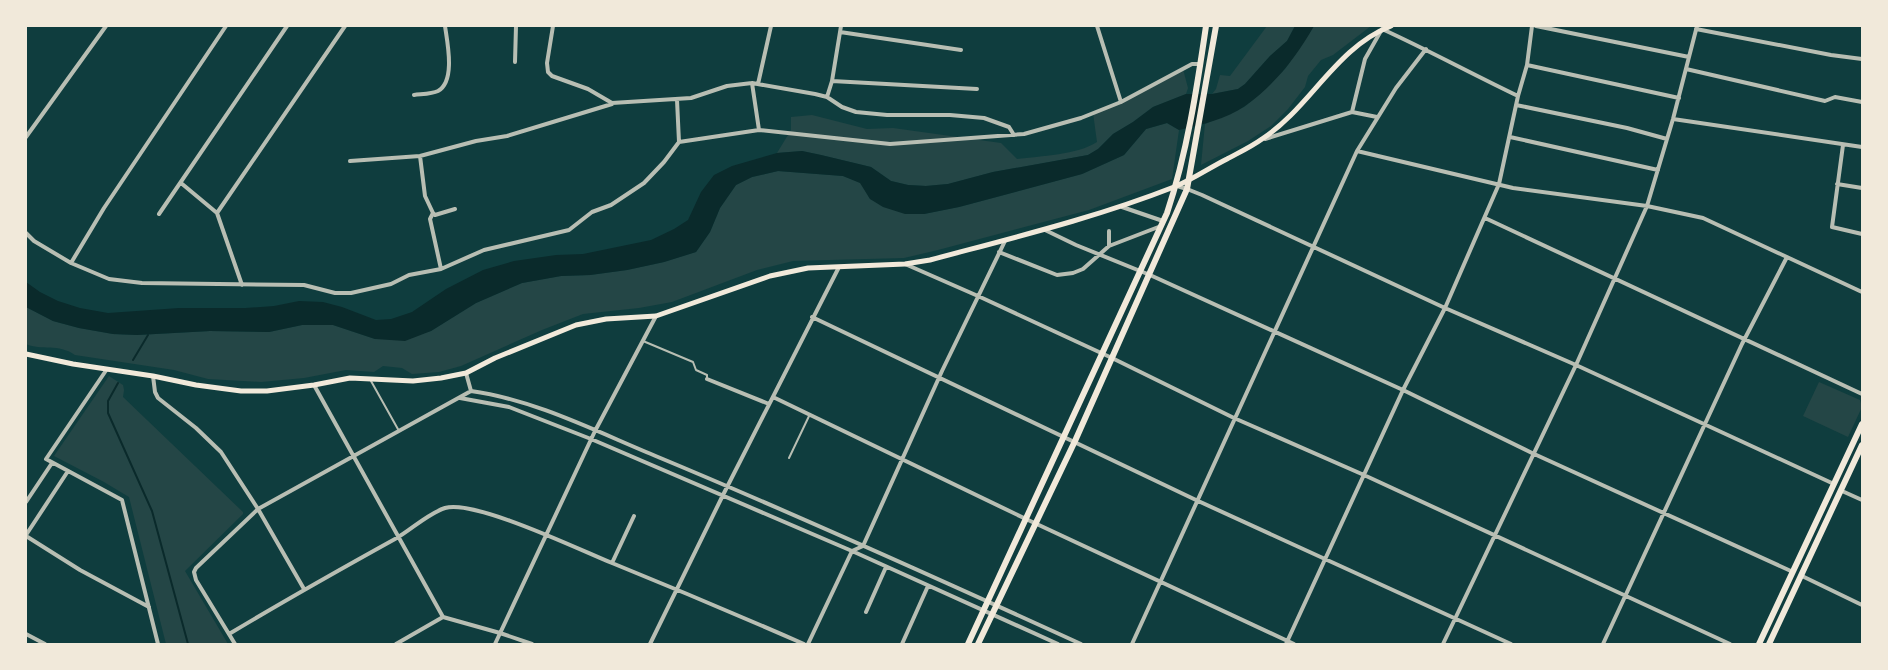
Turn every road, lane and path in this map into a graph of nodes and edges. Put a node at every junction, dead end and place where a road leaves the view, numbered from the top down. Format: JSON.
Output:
{"nodes":[{"id":1,"x":106,"y":26,"type":"edge"},
{"id":2,"x":226,"y":26,"type":"edge"},
{"id":3,"x":287,"y":26,"type":"edge"},
{"id":4,"x":345,"y":26,"type":"edge"},
{"id":5,"x":445,"y":26,"type":"edge"},
{"id":6,"x":516,"y":26,"type":"edge"},
{"id":7,"x":553,"y":26,"type":"edge"},
{"id":8,"x":771,"y":26,"type":"edge"},
{"id":9,"x":841,"y":26,"type":"edge"},
{"id":10,"x":1097,"y":26,"type":"edge"},
{"id":11,"x":1206,"y":26,"type":"edge"},
{"id":12,"x":1216,"y":26,"type":"edge"},
{"id":13,"x":1391,"y":26,"type":"edge"},
{"id":14,"x":1534,"y":26,"type":"edge"},
{"id":15,"x":1697,"y":27,"type":"edge"},
{"id":16,"x":1382,"y":29,"type":"junction"},
{"id":17,"x":840,"y":32,"type":"junction"},
{"id":18,"x":1426,"y":49,"type":"junction"},
{"id":19,"x":961,"y":50,"type":"dead end"},
{"id":20,"x":1689,"y":57,"type":"junction"},
{"id":21,"x":1863,"y":59,"type":"edge"},
{"id":22,"x":515,"y":62,"type":"dead end"},
{"id":23,"x":1200,"y":64,"type":"junction"},
{"id":24,"x":1527,"y":65,"type":"junction"},
{"id":25,"x":1686,"y":69,"type":"junction"},
{"id":26,"x":832,"y":81,"type":"junction"},
{"id":27,"x":752,"y":83,"type":"junction"},
{"id":28,"x":758,"y":84,"type":"junction"},
{"id":29,"x":977,"y":89,"type":"dead end"},
{"id":30,"x":1195,"y":91,"type":"junction"},
{"id":31,"x":414,"y":95,"type":"dead end"},
{"id":32,"x":1518,"y":96,"type":"junction"},
{"id":33,"x":827,"y":97,"type":"junction"},
{"id":34,"x":1204,"y":97,"type":"junction"},
{"id":35,"x":1678,"y":98,"type":"junction"},
{"id":36,"x":677,"y":100,"type":"junction"},
{"id":37,"x":1121,"y":102,"type":"junction"},
{"id":38,"x":1863,"y":102,"type":"edge"},
{"id":39,"x":612,"y":103,"type":"junction"},
{"id":40,"x":1516,"y":105,"type":"junction"},
{"id":41,"x":1352,"y":112,"type":"junction"},
{"id":42,"x":1377,"y":117,"type":"junction"},
{"id":43,"x":1673,"y":119,"type":"junction"},
{"id":44,"x":759,"y":130,"type":"junction"},
{"id":45,"x":1014,"y":135,"type":"junction"},
{"id":46,"x":1510,"y":136,"type":"junction"},
{"id":47,"x":26,"y":137,"type":"edge"},
{"id":48,"x":1667,"y":139,"type":"junction"},
{"id":49,"x":1261,"y":140,"type":"junction"},
{"id":50,"x":679,"y":142,"type":"junction"},
{"id":51,"x":1843,"y":145,"type":"junction"},
{"id":52,"x":1863,"y":147,"type":"edge"},
{"id":53,"x":1357,"y":151,"type":"junction"},
{"id":54,"x":420,"y":156,"type":"junction"},
{"id":55,"x":350,"y":161,"type":"dead end"},
{"id":56,"x":1658,"y":170,"type":"junction"},
{"id":57,"x":1189,"y":180,"type":"junction"},
{"id":58,"x":181,"y":183,"type":"junction"},
{"id":59,"x":1499,"y":184,"type":"junction"},
{"id":60,"x":1837,"y":184,"type":"junction"},
{"id":61,"x":1176,"y":186,"type":"junction"},
{"id":62,"x":1863,"y":188,"type":"edge"},
{"id":63,"x":1187,"y":189,"type":"junction"},
{"id":64,"x":1120,"y":206,"type":"junction"},
{"id":65,"x":1647,"y":206,"type":"junction"},
{"id":66,"x":455,"y":209,"type":"dead end"},
{"id":67,"x":217,"y":213,"type":"junction"},
{"id":68,"x":433,"y":213,"type":"junction"},
{"id":69,"x":159,"y":214,"type":"dead end"},
{"id":70,"x":1485,"y":218,"type":"junction"},
{"id":71,"x":1162,"y":223,"type":"junction"},
{"id":72,"x":1045,"y":230,"type":"junction"},
{"id":73,"x":1109,"y":231,"type":"dead end"},
{"id":74,"x":26,"y":233,"type":"edge"},
{"id":75,"x":1863,"y":234,"type":"edge"},
{"id":76,"x":1005,"y":240,"type":"junction"},
{"id":77,"x":1109,"y":246,"type":"junction"},
{"id":78,"x":1313,"y":246,"type":"junction"},
{"id":79,"x":999,"y":252,"type":"junction"},
{"id":80,"x":1102,"y":254,"type":"junction"},
{"id":81,"x":1787,"y":257,"type":"junction"},
{"id":82,"x":71,"y":262,"type":"junction"},
{"id":83,"x":904,"y":264,"type":"junction"},
{"id":84,"x":839,"y":267,"type":"junction"},
{"id":85,"x":441,"y":269,"type":"junction"},
{"id":86,"x":1142,"y":271,"type":"junction"},
{"id":87,"x":1150,"y":275,"type":"junction"},
{"id":88,"x":1614,"y":278,"type":"junction"},
{"id":89,"x":242,"y":285,"type":"junction"},
{"id":90,"x":1863,"y":292,"type":"edge"},
{"id":91,"x":978,"y":296,"type":"junction"},
{"id":92,"x":1444,"y":308,"type":"junction"},
{"id":93,"x":656,"y":316,"type":"junction"},
{"id":94,"x":812,"y":317,"type":"junction"},
{"id":95,"x":1273,"y":331,"type":"junction"},
{"id":96,"x":1745,"y":338,"type":"junction"},
{"id":97,"x":643,"y":341,"type":"junction"},
{"id":98,"x":26,"y":354,"type":"edge"},
{"id":99,"x":1103,"y":354,"type":"junction"},
{"id":100,"x":1112,"y":358,"type":"junction"},
{"id":101,"x":1576,"y":365,"type":"junction"},
{"id":102,"x":107,"y":369,"type":"junction"},
{"id":103,"x":466,"y":373,"type":"junction"},
{"id":104,"x":153,"y":376,"type":"junction"},
{"id":105,"x":939,"y":377,"type":"junction"},
{"id":106,"x":369,"y":379,"type":"junction"},
{"id":107,"x":707,"y":379,"type":"joint"},
{"id":108,"x":314,"y":386,"type":"junction"},
{"id":109,"x":1403,"y":390,"type":"junction"},
{"id":110,"x":471,"y":391,"type":"junction"},
{"id":111,"x":1863,"y":394,"type":"edge"},
{"id":112,"x":773,"y":397,"type":"junction"},
{"id":113,"x":460,"y":398,"type":"junction"},
{"id":114,"x":770,"y":404,"type":"junction"},
{"id":115,"x":810,"y":414,"type":"junction"},
{"id":116,"x":1234,"y":418,"type":"junction"},
{"id":117,"x":1704,"y":424,"type":"junction"},
{"id":118,"x":1863,"y":424,"type":"edge"},
{"id":119,"x":399,"y":431,"type":"junction"},
{"id":120,"x":595,"y":431,"type":"junction"},
{"id":121,"x":1065,"y":437,"type":"junction"},
{"id":122,"x":591,"y":439,"type":"junction"},
{"id":123,"x":1075,"y":441,"type":"junction"},
{"id":124,"x":1863,"y":445,"type":"edge"},
{"id":125,"x":1532,"y":453,"type":"junction"},
{"id":126,"x":353,"y":455,"type":"junction"},
{"id":127,"x":789,"y":458,"type":"dead end"},
{"id":128,"x":902,"y":458,"type":"junction"},
{"id":129,"x":52,"y":463,"type":"junction"},
{"id":130,"x":677,"y":465,"type":"junction"},
{"id":131,"x":68,"y":471,"type":"junction"},
{"id":132,"x":673,"y":473,"type":"junction"},
{"id":133,"x":1364,"y":476,"type":"junction"},
{"id":134,"x":1834,"y":484,"type":"junction"},
{"id":135,"x":727,"y":486,"type":"junction"},
{"id":136,"x":1842,"y":491,"type":"junction"},
{"id":137,"x":723,"y":495,"type":"junction"},
{"id":138,"x":1196,"y":500,"type":"junction"},
{"id":139,"x":1863,"y":500,"type":"edge"},
{"id":140,"x":26,"y":502,"type":"edge"},
{"id":141,"x":258,"y":509,"type":"junction"},
{"id":142,"x":1664,"y":512,"type":"junction"},
{"id":143,"x":634,"y":516,"type":"dead end"},
{"id":144,"x":1026,"y":519,"type":"junction"},
{"id":145,"x":1035,"y":523,"type":"junction"},
{"id":146,"x":26,"y":535,"type":"edge"},
{"id":147,"x":546,"y":535,"type":"junction"},
{"id":148,"x":399,"y":536,"type":"junction"},
{"id":149,"x":1494,"y":536,"type":"junction"},
{"id":150,"x":863,"y":546,"type":"junction"},
{"id":151,"x":852,"y":551,"type":"junction"},
{"id":152,"x":1327,"y":559,"type":"junction"},
{"id":153,"x":612,"y":563,"type":"junction"},
{"id":154,"x":886,"y":567,"type":"junction"},
{"id":155,"x":1794,"y":572,"type":"junction"},
{"id":156,"x":1802,"y":576,"type":"junction"},
{"id":157,"x":1159,"y":582,"type":"junction"},
{"id":158,"x":928,"y":586,"type":"junction"},
{"id":159,"x":304,"y":589,"type":"junction"},
{"id":160,"x":678,"y":589,"type":"junction"},
{"id":161,"x":1625,"y":595,"type":"junction"},
{"id":162,"x":988,"y":602,"type":"junction"},
{"id":163,"x":996,"y":605,"type":"junction"},
{"id":164,"x":1863,"y":605,"type":"edge"},
{"id":165,"x":149,"y":608,"type":"junction"},
{"id":166,"x":984,"y":611,"type":"junction"},
{"id":167,"x":866,"y":612,"type":"dead end"},
{"id":168,"x":992,"y":614,"type":"junction"},
{"id":169,"x":443,"y":618,"type":"junction"},
{"id":170,"x":1455,"y":619,"type":"junction"},
{"id":171,"x":500,"y":633,"type":"junction"},
{"id":172,"x":26,"y":634,"type":"edge"},
{"id":173,"x":229,"y":634,"type":"junction"},
{"id":174,"x":1287,"y":643,"type":"edge"},
{"id":175,"x":45,"y":645,"type":"edge"},
{"id":176,"x":158,"y":645,"type":"edge"},
{"id":177,"x":236,"y":645,"type":"edge"},
{"id":178,"x":396,"y":645,"type":"edge"},
{"id":179,"x":495,"y":645,"type":"edge"},
{"id":180,"x":532,"y":645,"type":"edge"},
{"id":181,"x":650,"y":645,"type":"edge"},
{"id":182,"x":806,"y":645,"type":"edge"},
{"id":183,"x":902,"y":645,"type":"edge"},
{"id":184,"x":968,"y":645,"type":"edge"},
{"id":185,"x":978,"y":645,"type":"edge"},
{"id":186,"x":1058,"y":645,"type":"edge"},
{"id":187,"x":1081,"y":645,"type":"edge"},
{"id":188,"x":1132,"y":645,"type":"edge"},
{"id":189,"x":1294,"y":645,"type":"edge"},
{"id":190,"x":1443,"y":645,"type":"edge"},
{"id":191,"x":1511,"y":645,"type":"edge"},
{"id":192,"x":1603,"y":645,"type":"edge"},
{"id":193,"x":1730,"y":645,"type":"edge"},
{"id":194,"x":1759,"y":645,"type":"edge"},
{"id":195,"x":1769,"y":645,"type":"edge"}],
"edges":[{"from":1,"to":47,"type":"street"},
{"from":2,"to":82,"type":"street"},
{"from":3,"to":58,"type":"street"},
{"from":4,"to":67,"type":"street"},
{"from":5,"to":31,"type":"street"},
{"from":6,"to":22,"type":"street"},
{"from":7,"to":39,"type":"street"},
{"from":8,"to":28,"type":"street"},
{"from":9,"to":17,"type":"street"},
{"from":10,"to":37,"type":"street"},
{"from":11,"to":23,"type":"main road"},
{"from":12,"to":34,"type":"main road"},
{"from":13,"to":16,"type":"main road"},
{"from":14,"to":20,"type":"street"},
{"from":14,"to":24,"type":"street"},
{"from":15,"to":20,"type":"street"},
{"from":15,"to":21,"type":"street"},
{"from":16,"to":18,"type":"street"},
{"from":16,"to":41,"type":"street"},
{"from":16,"to":49,"type":"main road"},
{"from":17,"to":19,"type":"street"},
{"from":17,"to":26,"type":"street"},
{"from":18,"to":32,"type":"street"},
{"from":18,"to":42,"type":"street"},
{"from":20,"to":25,"type":"street"},
{"from":23,"to":30,"type":"main road"},
{"from":23,"to":37,"type":"street"},
{"from":24,"to":32,"type":"street"},
{"from":24,"to":35,"type":"street"},
{"from":25,"to":35,"type":"street"},
{"from":25,"to":38,"type":"street"},
{"from":26,"to":29,"type":"street"},
{"from":26,"to":33,"type":"street"},
{"from":27,"to":28,"type":"street"},
{"from":27,"to":36,"type":"street"},
{"from":27,"to":44,"type":"street"},
{"from":28,"to":33,"type":"street"},
{"from":30,"to":34,"type":"main road"},
{"from":30,"to":61,"type":"main road"},
{"from":32,"to":40,"type":"street"},
{"from":33,"to":45,"type":"street"},
{"from":34,"to":57,"type":"main road"},
{"from":35,"to":43,"type":"street"},
{"from":36,"to":39,"type":"street"},
{"from":36,"to":50,"type":"street"},
{"from":37,"to":45,"type":"street"},
{"from":39,"to":54,"type":"street"},
{"from":40,"to":46,"type":"street"},
{"from":40,"to":48,"type":"street"},
{"from":41,"to":42,"type":"street"},
{"from":41,"to":49,"type":"street"},
{"from":42,"to":53,"type":"street"},
{"from":43,"to":48,"type":"street"},
{"from":43,"to":51,"type":"street"},
{"from":44,"to":45,"type":"street"},
{"from":44,"to":50,"type":"street"},
{"from":46,"to":56,"type":"street"},
{"from":46,"to":59,"type":"street"},
{"from":48,"to":56,"type":"street"},
{"from":49,"to":57,"type":"main road"},
{"from":50,"to":85,"type":"street"},
{"from":51,"to":52,"type":"street"},
{"from":51,"to":60,"type":"street"},
{"from":53,"to":59,"type":"street"},
{"from":53,"to":78,"type":"street"},
{"from":54,"to":55,"type":"street"},
{"from":54,"to":68,"type":"street"},
{"from":56,"to":65,"type":"street"},
{"from":57,"to":61,"type":"main road"},
{"from":57,"to":63,"type":"main road"},
{"from":58,"to":67,"type":"street"},
{"from":58,"to":69,"type":"street"},
{"from":59,"to":65,"type":"street"},
{"from":59,"to":70,"type":"street"},
{"from":60,"to":62,"type":"street"},
{"from":60,"to":75,"type":"street"},
{"from":61,"to":63,"type":"street"},
{"from":61,"to":64,"type":"main road"},
{"from":61,"to":71,"type":"main road"},
{"from":63,"to":78,"type":"street"},
{"from":63,"to":87,"type":"main road"},
{"from":64,"to":71,"type":"street"},
{"from":64,"to":72,"type":"main road"},
{"from":65,"to":81,"type":"street"},
{"from":65,"to":88,"type":"street"},
{"from":66,"to":68,"type":"street"},
{"from":67,"to":89,"type":"street"},
{"from":68,"to":85,"type":"street"},
{"from":70,"to":88,"type":"street"},
{"from":70,"to":92,"type":"street"},
{"from":71,"to":77,"type":"street"},
{"from":71,"to":86,"type":"main road"},
{"from":72,"to":76,"type":"main road"},
{"from":72,"to":80,"type":"street"},
{"from":73,"to":77,"type":"street"},
{"from":74,"to":82,"type":"street"},
{"from":76,"to":79,"type":"street"},
{"from":76,"to":83,"type":"main road"},
{"from":77,"to":80,"type":"street"},
{"from":78,"to":92,"type":"street"},
{"from":78,"to":95,"type":"street"},
{"from":79,"to":80,"type":"street"},
{"from":79,"to":91,"type":"street"},
{"from":80,"to":86,"type":"street"},
{"from":81,"to":90,"type":"street"},
{"from":81,"to":96,"type":"street"},
{"from":82,"to":89,"type":"street"},
{"from":83,"to":84,"type":"main road"},
{"from":83,"to":91,"type":"street"},
{"from":84,"to":93,"type":"main road"},
{"from":84,"to":94,"type":"street"},
{"from":85,"to":89,"type":"street"},
{"from":86,"to":87,"type":"street"},
{"from":86,"to":99,"type":"main road"},
{"from":87,"to":95,"type":"street"},
{"from":87,"to":100,"type":"main road"},
{"from":88,"to":96,"type":"street"},
{"from":88,"to":101,"type":"street"},
{"from":91,"to":99,"type":"street"},
{"from":91,"to":105,"type":"street"},
{"from":92,"to":101,"type":"street"},
{"from":92,"to":109,"type":"street"},
{"from":93,"to":97,"type":"street"},
{"from":93,"to":103,"type":"main road"},
{"from":94,"to":105,"type":"street"},
{"from":94,"to":112,"type":"street"},
{"from":95,"to":109,"type":"street"},
{"from":95,"to":116,"type":"street"},
{"from":96,"to":111,"type":"street"},
{"from":96,"to":117,"type":"street"},
{"from":97,"to":107,"type":"lane"},
{"from":97,"to":120,"type":"street"},
{"from":98,"to":102,"type":"main road"},
{"from":99,"to":100,"type":"street"},
{"from":99,"to":121,"type":"main road"},
{"from":100,"to":116,"type":"street"},
{"from":100,"to":123,"type":"main road"},
{"from":101,"to":117,"type":"street"},
{"from":101,"to":125,"type":"street"},
{"from":102,"to":104,"type":"main road"},
{"from":102,"to":129,"type":"street"},
{"from":103,"to":106,"type":"main road"},
{"from":103,"to":110,"type":"street"},
{"from":104,"to":108,"type":"main road"},
{"from":104,"to":141,"type":"street"},
{"from":105,"to":121,"type":"street"},
{"from":105,"to":128,"type":"street"},
{"from":106,"to":108,"type":"main road"},
{"from":106,"to":119,"type":"lane"},
{"from":107,"to":114,"type":"street"},
{"from":108,"to":126,"type":"street"},
{"from":109,"to":125,"type":"street"},
{"from":109,"to":133,"type":"street"},
{"from":110,"to":113,"type":"street"},
{"from":110,"to":120,"type":"street"},
{"from":112,"to":114,"type":"street"},
{"from":112,"to":115,"type":"street"},
{"from":113,"to":119,"type":"street"},
{"from":113,"to":122,"type":"street"},
{"from":114,"to":135,"type":"street"},
{"from":115,"to":127,"type":"lane"},
{"from":115,"to":128,"type":"street"},
{"from":116,"to":133,"type":"street"},
{"from":116,"to":138,"type":"street"},
{"from":117,"to":134,"type":"street"},
{"from":117,"to":142,"type":"street"},
{"from":118,"to":134,"type":"main road"},
{"from":119,"to":126,"type":"street"},
{"from":120,"to":122,"type":"street"},
{"from":120,"to":130,"type":"street"},
{"from":121,"to":123,"type":"street"},
{"from":121,"to":144,"type":"main road"},
{"from":122,"to":132,"type":"street"},
{"from":122,"to":147,"type":"street"},
{"from":123,"to":138,"type":"street"},
{"from":123,"to":145,"type":"main road"},
{"from":124,"to":136,"type":"main road"},
{"from":125,"to":142,"type":"street"},
{"from":125,"to":149,"type":"street"},
{"from":126,"to":141,"type":"street"},
{"from":126,"to":148,"type":"street"},
{"from":128,"to":144,"type":"street"},
{"from":128,"to":150,"type":"street"},
{"from":129,"to":131,"type":"street"},
{"from":129,"to":140,"type":"street"},
{"from":130,"to":132,"type":"street"},
{"from":130,"to":135,"type":"street"},
{"from":131,"to":146,"type":"street"},
{"from":131,"to":165,"type":"street"},
{"from":132,"to":137,"type":"street"},
{"from":133,"to":149,"type":"street"},
{"from":133,"to":152,"type":"street"},
{"from":134,"to":155,"type":"main road"},
{"from":135,"to":137,"type":"street"},
{"from":135,"to":150,"type":"street"},
{"from":136,"to":139,"type":"street"},
{"from":136,"to":156,"type":"main road"},
{"from":137,"to":151,"type":"street"},
{"from":137,"to":160,"type":"street"},
{"from":138,"to":152,"type":"street"},
{"from":138,"to":157,"type":"street"},
{"from":141,"to":159,"type":"street"},
{"from":141,"to":173,"type":"street"},
{"from":142,"to":155,"type":"street"},
{"from":142,"to":161,"type":"street"},
{"from":143,"to":153,"type":"street"},
{"from":144,"to":145,"type":"street"},
{"from":144,"to":162,"type":"main road"},
{"from":145,"to":157,"type":"street"},
{"from":145,"to":163,"type":"main road"},
{"from":146,"to":165,"type":"street"},
{"from":147,"to":148,"type":"street"},
{"from":147,"to":153,"type":"street"},
{"from":147,"to":171,"type":"street"},
{"from":148,"to":159,"type":"street"},
{"from":148,"to":169,"type":"street"},
{"from":149,"to":161,"type":"street"},
{"from":149,"to":170,"type":"street"},
{"from":150,"to":151,"type":"street"},
{"from":150,"to":162,"type":"street"},
{"from":151,"to":154,"type":"street"},
{"from":151,"to":182,"type":"street"},
{"from":152,"to":170,"type":"street"},
{"from":152,"to":174,"type":"street"},
{"from":153,"to":160,"type":"street"},
{"from":154,"to":158,"type":"street"},
{"from":154,"to":167,"type":"street"},
{"from":155,"to":194,"type":"main road"},
{"from":156,"to":164,"type":"street"},
{"from":156,"to":195,"type":"main road"},
{"from":157,"to":174,"type":"street"},
{"from":157,"to":188,"type":"street"},
{"from":158,"to":166,"type":"street"},
{"from":158,"to":183,"type":"street"},
{"from":159,"to":173,"type":"street"},
{"from":160,"to":181,"type":"street"},
{"from":160,"to":182,"type":"street"},
{"from":161,"to":192,"type":"street"},
{"from":161,"to":193,"type":"street"},
{"from":162,"to":163,"type":"street"},
{"from":162,"to":166,"type":"main road"},
{"from":163,"to":168,"type":"main road"},
{"from":163,"to":187,"type":"street"},
{"from":165,"to":176,"type":"street"},
{"from":166,"to":168,"type":"street"},
{"from":166,"to":184,"type":"main road"},
{"from":168,"to":185,"type":"main road"},
{"from":168,"to":186,"type":"street"},
{"from":169,"to":171,"type":"street"},
{"from":169,"to":178,"type":"street"},
{"from":170,"to":190,"type":"street"},
{"from":170,"to":191,"type":"street"},
{"from":171,"to":179,"type":"street"},
{"from":171,"to":180,"type":"street"},
{"from":172,"to":175,"type":"street"},
{"from":173,"to":177,"type":"street"},
{"from":174,"to":189,"type":"street"}]}
